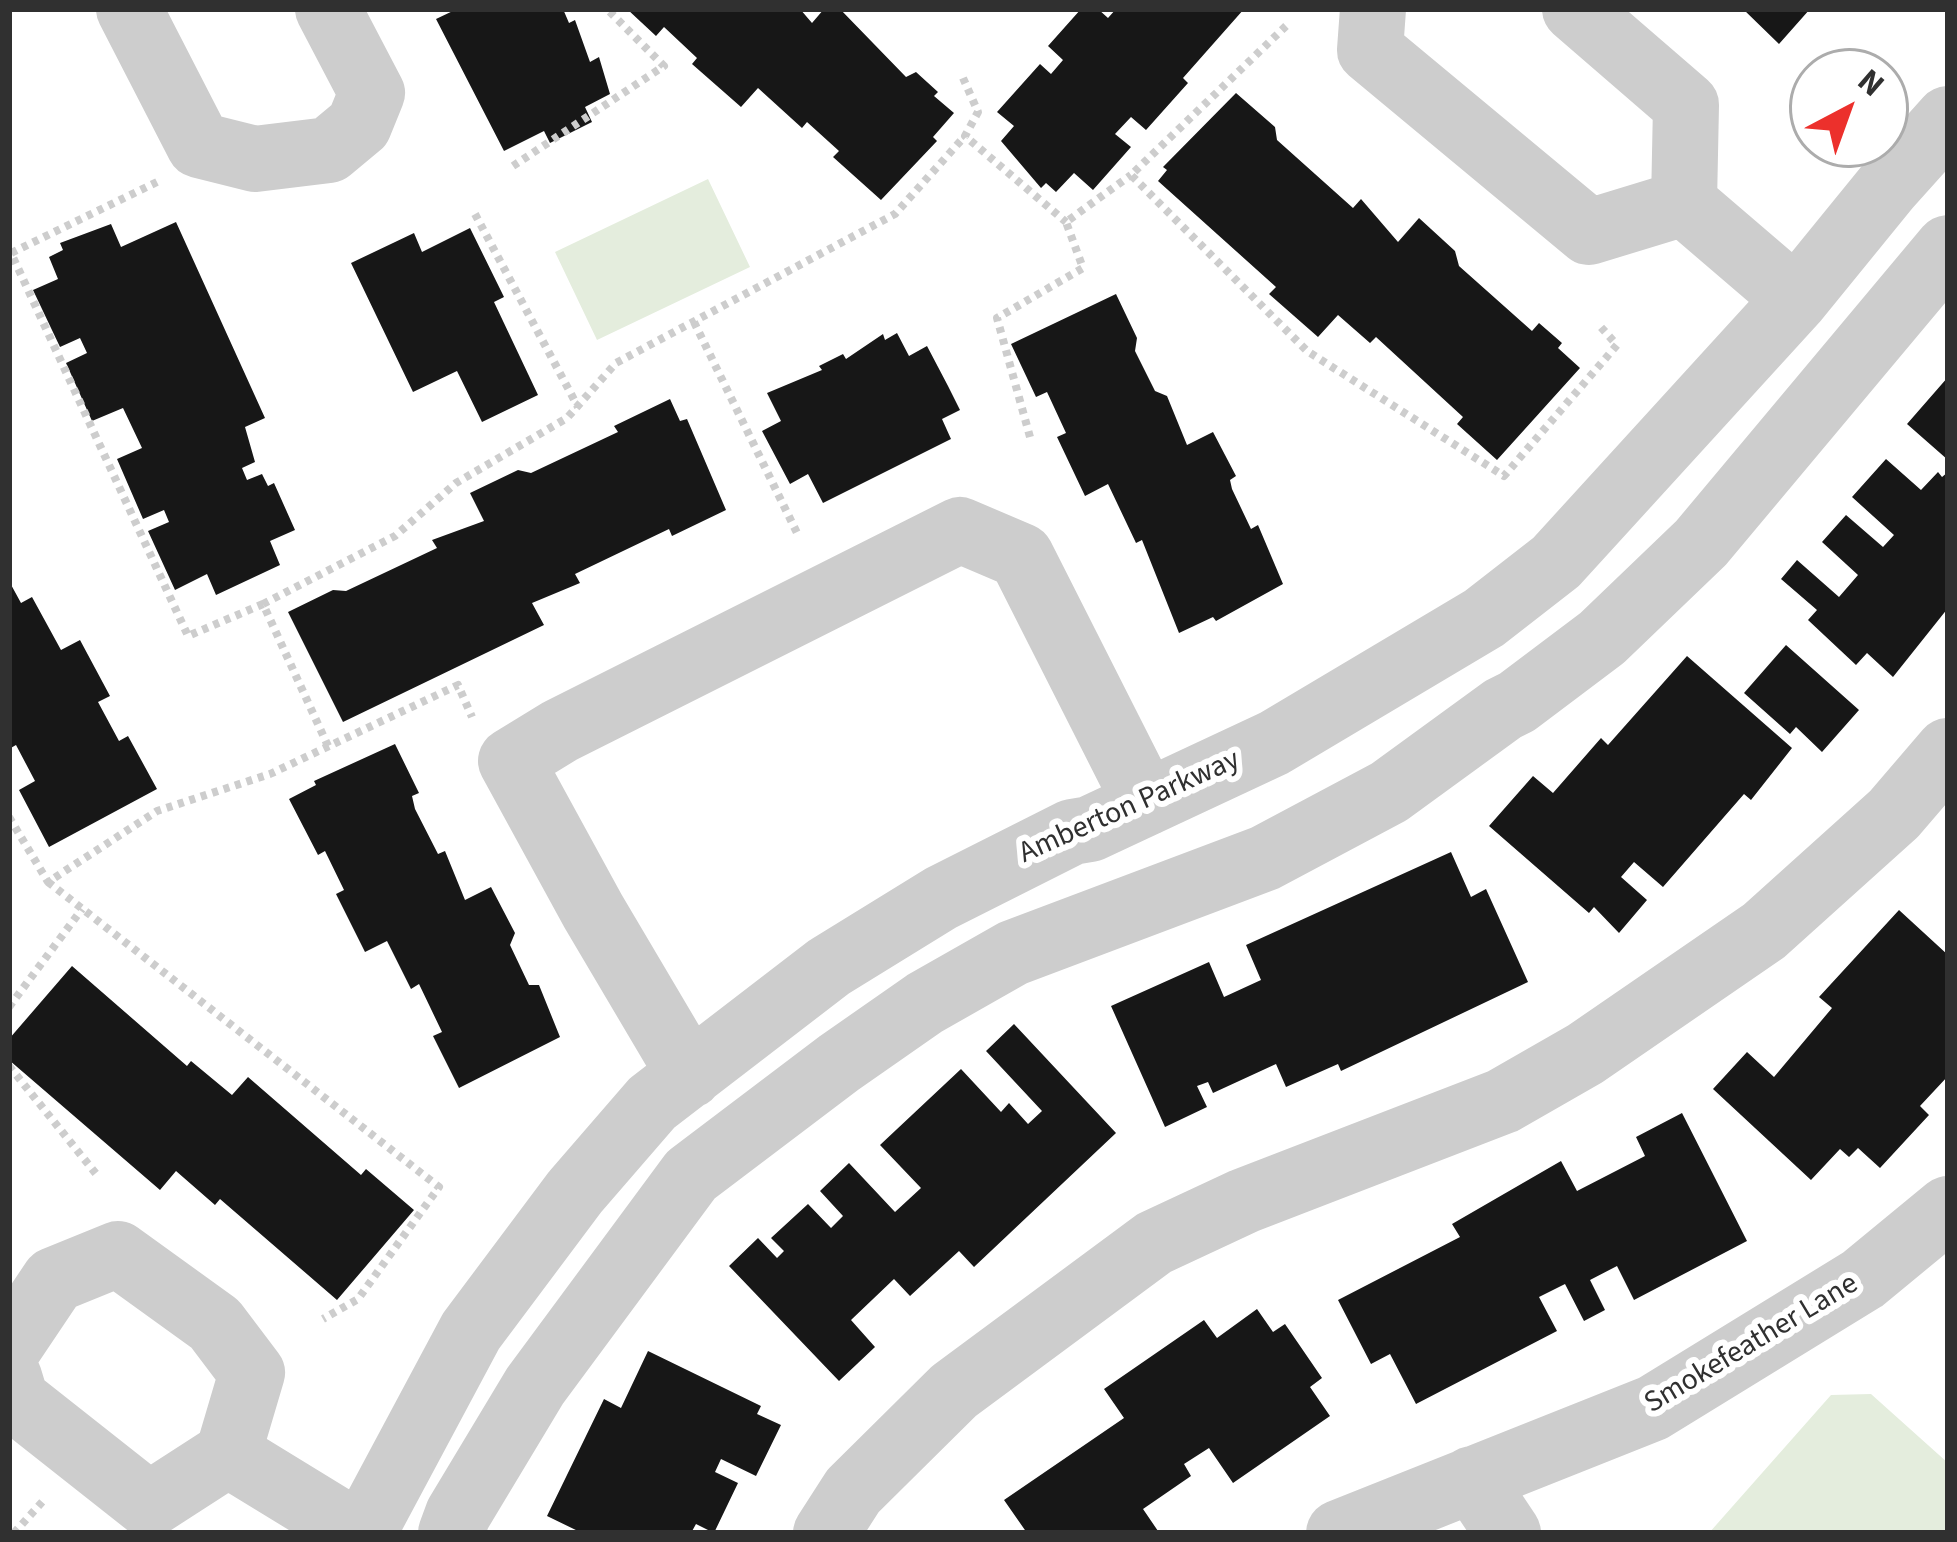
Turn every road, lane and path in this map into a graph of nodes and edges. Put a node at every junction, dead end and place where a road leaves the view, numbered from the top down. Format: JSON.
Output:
{"nodes":[{"id":1,"x":129,"y":9,"type":"edge"},
{"id":2,"x":328,"y":9,"type":"edge"},
{"id":3,"x":607,"y":9,"type":"edge"},
{"id":4,"x":1373,"y":9,"type":"edge"},
{"id":5,"x":1575,"y":9,"type":"edge"},
{"id":6,"x":1286,"y":26,"type":"dead end"},
{"id":7,"x":963,"y":78,"type":"dead end"},
{"id":8,"x":1948,"y":119,"type":"edge"},
{"id":9,"x":965,"y":136,"type":"junction"},
{"id":10,"x":513,"y":166,"type":"dead end"},
{"id":11,"x":1131,"y":175,"type":"junction"},
{"id":12,"x":164,"y":178,"type":"dead end"},
{"id":13,"x":1888,"y":186,"type":"junction"},
{"id":14,"x":1684,"y":203,"type":"junction"},
{"id":15,"x":475,"y":214,"type":"dead end"},
{"id":16,"x":1066,"y":222,"type":"junction"},
{"id":17,"x":1948,"y":233,"type":"edge"},
{"id":18,"x":1948,"y":248,"type":"edge"},
{"id":19,"x":1796,"y":299,"type":"junction"},
{"id":20,"x":694,"y":322,"type":"junction"},
{"id":21,"x":1599,"y":325,"type":"dead end"},
{"id":22,"x":578,"y":406,"type":"junction"},
{"id":23,"x":1030,"y":437,"type":"dead end"},
{"id":24,"x":799,"y":537,"type":"dead end"},
{"id":25,"x":262,"y":604,"type":"junction"},
{"id":26,"x":478,"y":730,"type":"dead end"},
{"id":27,"x":328,"y":746,"type":"junction"},
{"id":28,"x":1948,"y":751,"type":"edge"},
{"id":29,"x":1146,"y":802,"type":"junction"},
{"id":30,"x":9,"y":817,"type":"edge"},
{"id":31,"x":48,"y":882,"type":"junction"},
{"id":32,"x":82,"y":909,"type":"junction"},
{"id":33,"x":9,"y":1007,"type":"edge"},
{"id":34,"x":9,"y":1066,"type":"edge"},
{"id":35,"x":689,"y":1075,"type":"junction"},
{"id":36,"x":97,"y":1175,"type":"dead end"},
{"id":37,"x":1948,"y":1209,"type":"edge"},
{"id":38,"x":323,"y":1319,"type":"dead end"},
{"id":39,"x":9,"y":1347,"type":"edge"},
{"id":40,"x":9,"y":1377,"type":"edge"},
{"id":41,"x":228,"y":1454,"type":"junction"},
{"id":42,"x":1472,"y":1479,"type":"junction"},
{"id":43,"x":44,"y":1501,"type":"dead end"},
{"id":44,"x":14,"y":1533,"type":"edge"},
{"id":45,"x":360,"y":1533,"type":"edge"},
{"id":46,"x":451,"y":1533,"type":"edge"},
{"id":47,"x":826,"y":1533,"type":"edge"},
{"id":48,"x":1339,"y":1533,"type":"edge"},
{"id":49,"x":1508,"y":1533,"type":"edge"}],
"edges":[{"from":1,"to":2,"type":"street"},
{"from":3,"to":10,"type":"path"},
{"from":4,"to":14,"type":"street"},
{"from":5,"to":14,"type":"street"},
{"from":6,"to":11,"type":"path"},
{"from":7,"to":9,"type":"path"},
{"from":8,"to":13,"type":"street","name":"Amberton Parkway"},
{"from":9,"to":16,"type":"path"},
{"from":9,"to":20,"type":"path"},
{"from":11,"to":16,"type":"path"},
{"from":11,"to":21,"type":"path"},
{"from":12,"to":25,"type":"path"},
{"from":13,"to":17,"type":"street"},
{"from":13,"to":19,"type":"street","name":"Amberton Parkway"},
{"from":14,"to":19,"type":"street"},
{"from":15,"to":22,"type":"path"},
{"from":16,"to":23,"type":"path"},
{"from":18,"to":46,"type":"street"},
{"from":19,"to":29,"type":"street","name":"Amberton Parkway"},
{"from":20,"to":22,"type":"path"},
{"from":20,"to":24,"type":"path"},
{"from":22,"to":25,"type":"path"},
{"from":25,"to":27,"type":"path"},
{"from":26,"to":27,"type":"path"},
{"from":27,"to":31,"type":"path"},
{"from":28,"to":47,"type":"street"},
{"from":29,"to":35,"type":"street","name":"Amberton Parkway"},
{"from":29,"to":35,"type":"street"},
{"from":30,"to":31,"type":"path"},
{"from":31,"to":32,"type":"path"},
{"from":32,"to":33,"type":"path"},
{"from":32,"to":38,"type":"path"},
{"from":34,"to":36,"type":"path"},
{"from":35,"to":45,"type":"street","name":"Amberton Parkway"},
{"from":37,"to":42,"type":"street","name":"Smokefeather Lane"},
{"from":39,"to":41,"type":"street"},
{"from":40,"to":41,"type":"street"},
{"from":41,"to":45,"type":"street"},
{"from":42,"to":48,"type":"street","name":"Smokefeather Lane"},
{"from":42,"to":49,"type":"street"},
{"from":43,"to":44,"type":"path"}]}
